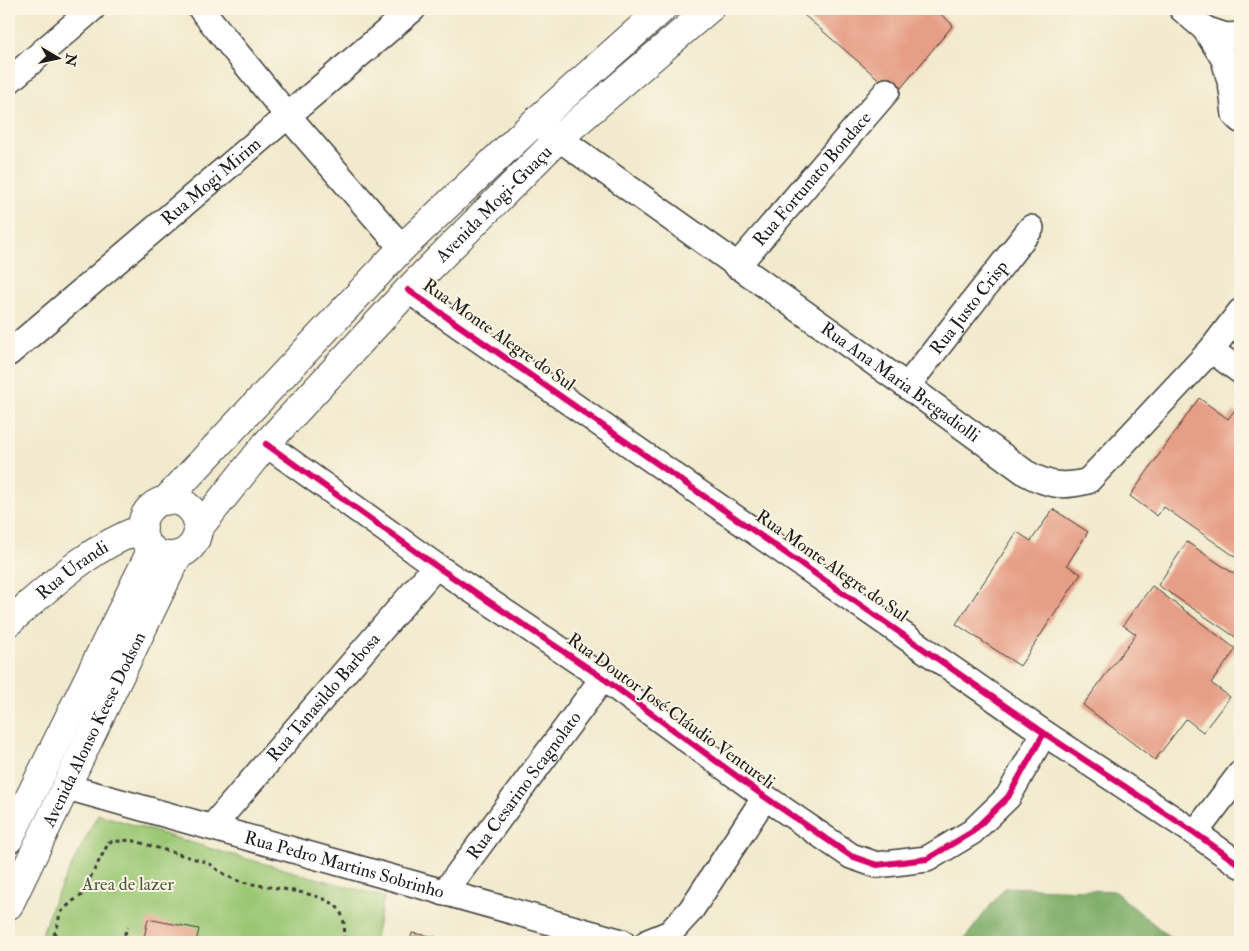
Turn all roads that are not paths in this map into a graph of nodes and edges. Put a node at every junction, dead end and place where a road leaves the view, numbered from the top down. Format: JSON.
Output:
{"nodes":[{"id":1,"x":92,"y":9,"type":"edge"},
{"id":2,"x":201,"y":9,"type":"edge"},
{"id":3,"x":413,"y":9,"type":"edge"},
{"id":4,"x":662,"y":9,"type":"edge"},
{"id":5,"x":709,"y":9,"type":"edge"},
{"id":6,"x":1182,"y":9,"type":"edge"},
{"id":7,"x":1205,"y":29,"type":"junction"},
{"id":8,"x":1240,"y":35,"type":"edge"},
{"id":9,"x":9,"y":81,"type":"edge"},
{"id":10,"x":887,"y":91,"type":"dead end"},
{"id":11,"x":288,"y":116,"type":"junction"},
{"id":12,"x":1240,"y":120,"type":"edge"},
{"id":13,"x":535,"y":122,"type":"junction"},
{"id":14,"x":559,"y":138,"type":"junction"},
{"id":15,"x":1031,"y":228,"type":"dead end"},
{"id":16,"x":402,"y":248,"type":"junction"},
{"id":17,"x":737,"y":266,"type":"junction"},
{"id":18,"x":408,"y":290,"type":"junction"},
{"id":19,"x":1240,"y":312,"type":"edge"},
{"id":20,"x":1211,"y":350,"type":"junction"},
{"id":21,"x":9,"y":353,"type":"edge"},
{"id":22,"x":1240,"y":371,"type":"edge"},
{"id":23,"x":907,"y":386,"type":"junction"},
{"id":24,"x":266,"y":444,"type":"junction"},
{"id":25,"x":165,"y":501,"type":"junction"},
{"id":26,"x":198,"y":529,"type":"junction"},
{"id":27,"x":147,"y":538,"type":"junction"},
{"id":28,"x":178,"y":555,"type":"junction"},
{"id":29,"x":436,"y":566,"type":"junction"},
{"id":30,"x":9,"y":622,"type":"edge"},
{"id":31,"x":603,"y":678,"type":"junction"},
{"id":32,"x":1044,"y":733,"type":"junction"},
{"id":33,"x":1240,"y":774,"type":"edge"},
{"id":34,"x":67,"y":787,"type":"junction"},
{"id":35,"x":765,"y":797,"type":"junction"},
{"id":36,"x":212,"y":827,"type":"junction"},
{"id":37,"x":1195,"y":833,"type":"junction"},
{"id":38,"x":9,"y":839,"type":"edge"},
{"id":39,"x":1240,"y":865,"type":"edge"},
{"id":40,"x":18,"y":866,"type":"edge"},
{"id":41,"x":444,"y":893,"type":"junction"},
{"id":42,"x":9,"y":905,"type":"edge"},
{"id":43,"x":622,"y":942,"type":"edge"},
{"id":44,"x":648,"y":942,"type":"edge"}],
"edges":[{"from":1,"to":9,"type":"street"},
{"from":2,"to":11,"type":"street"},
{"from":3,"to":11,"type":"street","name":"Rua Mogi Mirim"},
{"from":4,"to":13,"type":"street","name":"Avenida Mogi-Guaçu"},
{"from":5,"to":14,"type":"street","name":"Avenida Mogi-Guaçu"},
{"from":6,"to":7,"type":"street"},
{"from":7,"to":8,"type":"street"},
{"from":7,"to":12,"type":"street"},
{"from":10,"to":17,"type":"street","name":"Rua Fortunato Bondace"},
{"from":11,"to":16,"type":"street"},
{"from":11,"to":21,"type":"street","name":"Rua Mogi Mirim"},
{"from":13,"to":14,"type":"street","name":"Rua Ana Maria Bregadiolli"},
{"from":13,"to":16,"type":"street","name":"Avenida Mogi-Guaçu"},
{"from":14,"to":17,"type":"street","name":"Rua Ana Maria Bregadiolli"},
{"from":14,"to":18,"type":"street","name":"Avenida Mogi-Guaçu"},
{"from":15,"to":23,"type":"street","name":"Rua Justo Crisp"},
{"from":16,"to":25,"type":"street","name":"Avenida Mogi-Guaçu"},
{"from":17,"to":23,"type":"street","name":"Rua Ana Maria Bregadiolli"},
{"from":18,"to":24,"type":"street","name":"Avenida Mogi-Guaçu"},
{"from":18,"to":32,"type":"street","name":"Rua Monte Alegre do Sul"},
{"from":19,"to":20,"type":"street","name":"Rua Ana Maria Bregadiolli"},
{"from":20,"to":22,"type":"street"},
{"from":20,"to":23,"type":"street","name":"Rua Ana Maria Bregadiolli"},
{"from":24,"to":26,"type":"street","name":"Avenida Mogi-Guaçu"},
{"from":24,"to":29,"type":"street","name":"Rua Doutor José Cláudio Ventureli"},
{"from":25,"to":26,"type":"street"},
{"from":25,"to":27,"type":"street"},
{"from":26,"to":28,"type":"street"},
{"from":27,"to":28,"type":"street"},
{"from":27,"to":30,"type":"street","name":"Rua Urandi"},
{"from":27,"to":38,"type":"street","name":"Avenida Alonso Keese Dodson"},
{"from":28,"to":34,"type":"street","name":"Avenida Alonso Keese Dodson"},
{"from":29,"to":31,"type":"street","name":"Rua Doutor José Cláudio Ventureli"},
{"from":29,"to":36,"type":"street","name":"Rua Tanasildo Barbosa"},
{"from":31,"to":35,"type":"street","name":"Rua Doutor José Cláudio Ventureli"},
{"from":31,"to":41,"type":"street","name":"Rua Cesarino Scagnolato"},
{"from":32,"to":35,"type":"street","name":"Rua Doutor José Cláudio Ventureli"},
{"from":32,"to":37,"type":"street","name":"Rua Monte Alegre do Sul"},
{"from":33,"to":37,"type":"street"},
{"from":34,"to":36,"type":"street","name":"Rua Pedro Martins Sobrinho"},
{"from":34,"to":40,"type":"street","name":"Avenida Alonso Keese Dodson"},
{"from":35,"to":44,"type":"street"},
{"from":36,"to":41,"type":"street","name":"Rua Pedro Martins Sobrinho"},
{"from":37,"to":39,"type":"street","name":"Rua Monte Alegre do Sul"},
{"from":40,"to":42,"type":"street","name":"Avenida Alonso Keese Dodson"},
{"from":41,"to":43,"type":"street","name":"Rua Pedro Martins Sobrinho"}]}
